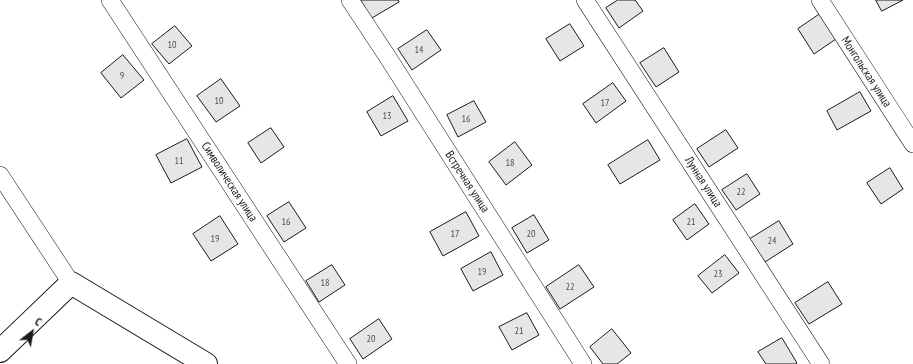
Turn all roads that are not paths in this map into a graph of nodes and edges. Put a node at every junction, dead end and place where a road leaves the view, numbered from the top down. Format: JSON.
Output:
{"nodes":[{"id":1,"x":110,"y":0,"type":"edge"},
{"id":2,"x":350,"y":0,"type":"edge"},
{"id":3,"x":585,"y":0,"type":"edge"},
{"id":4,"x":820,"y":0,"type":"edge"},
{"id":5,"x":913,"y":144,"type":"edge"},
{"id":6,"x":0,"y":175,"type":"edge"},
{"id":7,"x":71,"y":283,"type":"junction"},
{"id":8,"x":0,"y":351,"type":"edge"},
{"id":9,"x":206,"y":364,"type":"edge"},
{"id":10,"x":348,"y":364,"type":"edge"},
{"id":11,"x":583,"y":364,"type":"edge"},
{"id":12,"x":821,"y":364,"type":"edge"}],
"edges":[{"from":1,"to":10,"type":"street","name":"Символическая улица"},
{"from":2,"to":11,"type":"street","name":"Встречная улица"},
{"from":3,"to":12,"type":"street","name":"Лунная улица"},
{"from":4,"to":5,"type":"street","name":"Монгольская улица"},
{"from":6,"to":7,"type":"street"},
{"from":7,"to":8,"type":"street"},
{"from":7,"to":9,"type":"street"}]}
